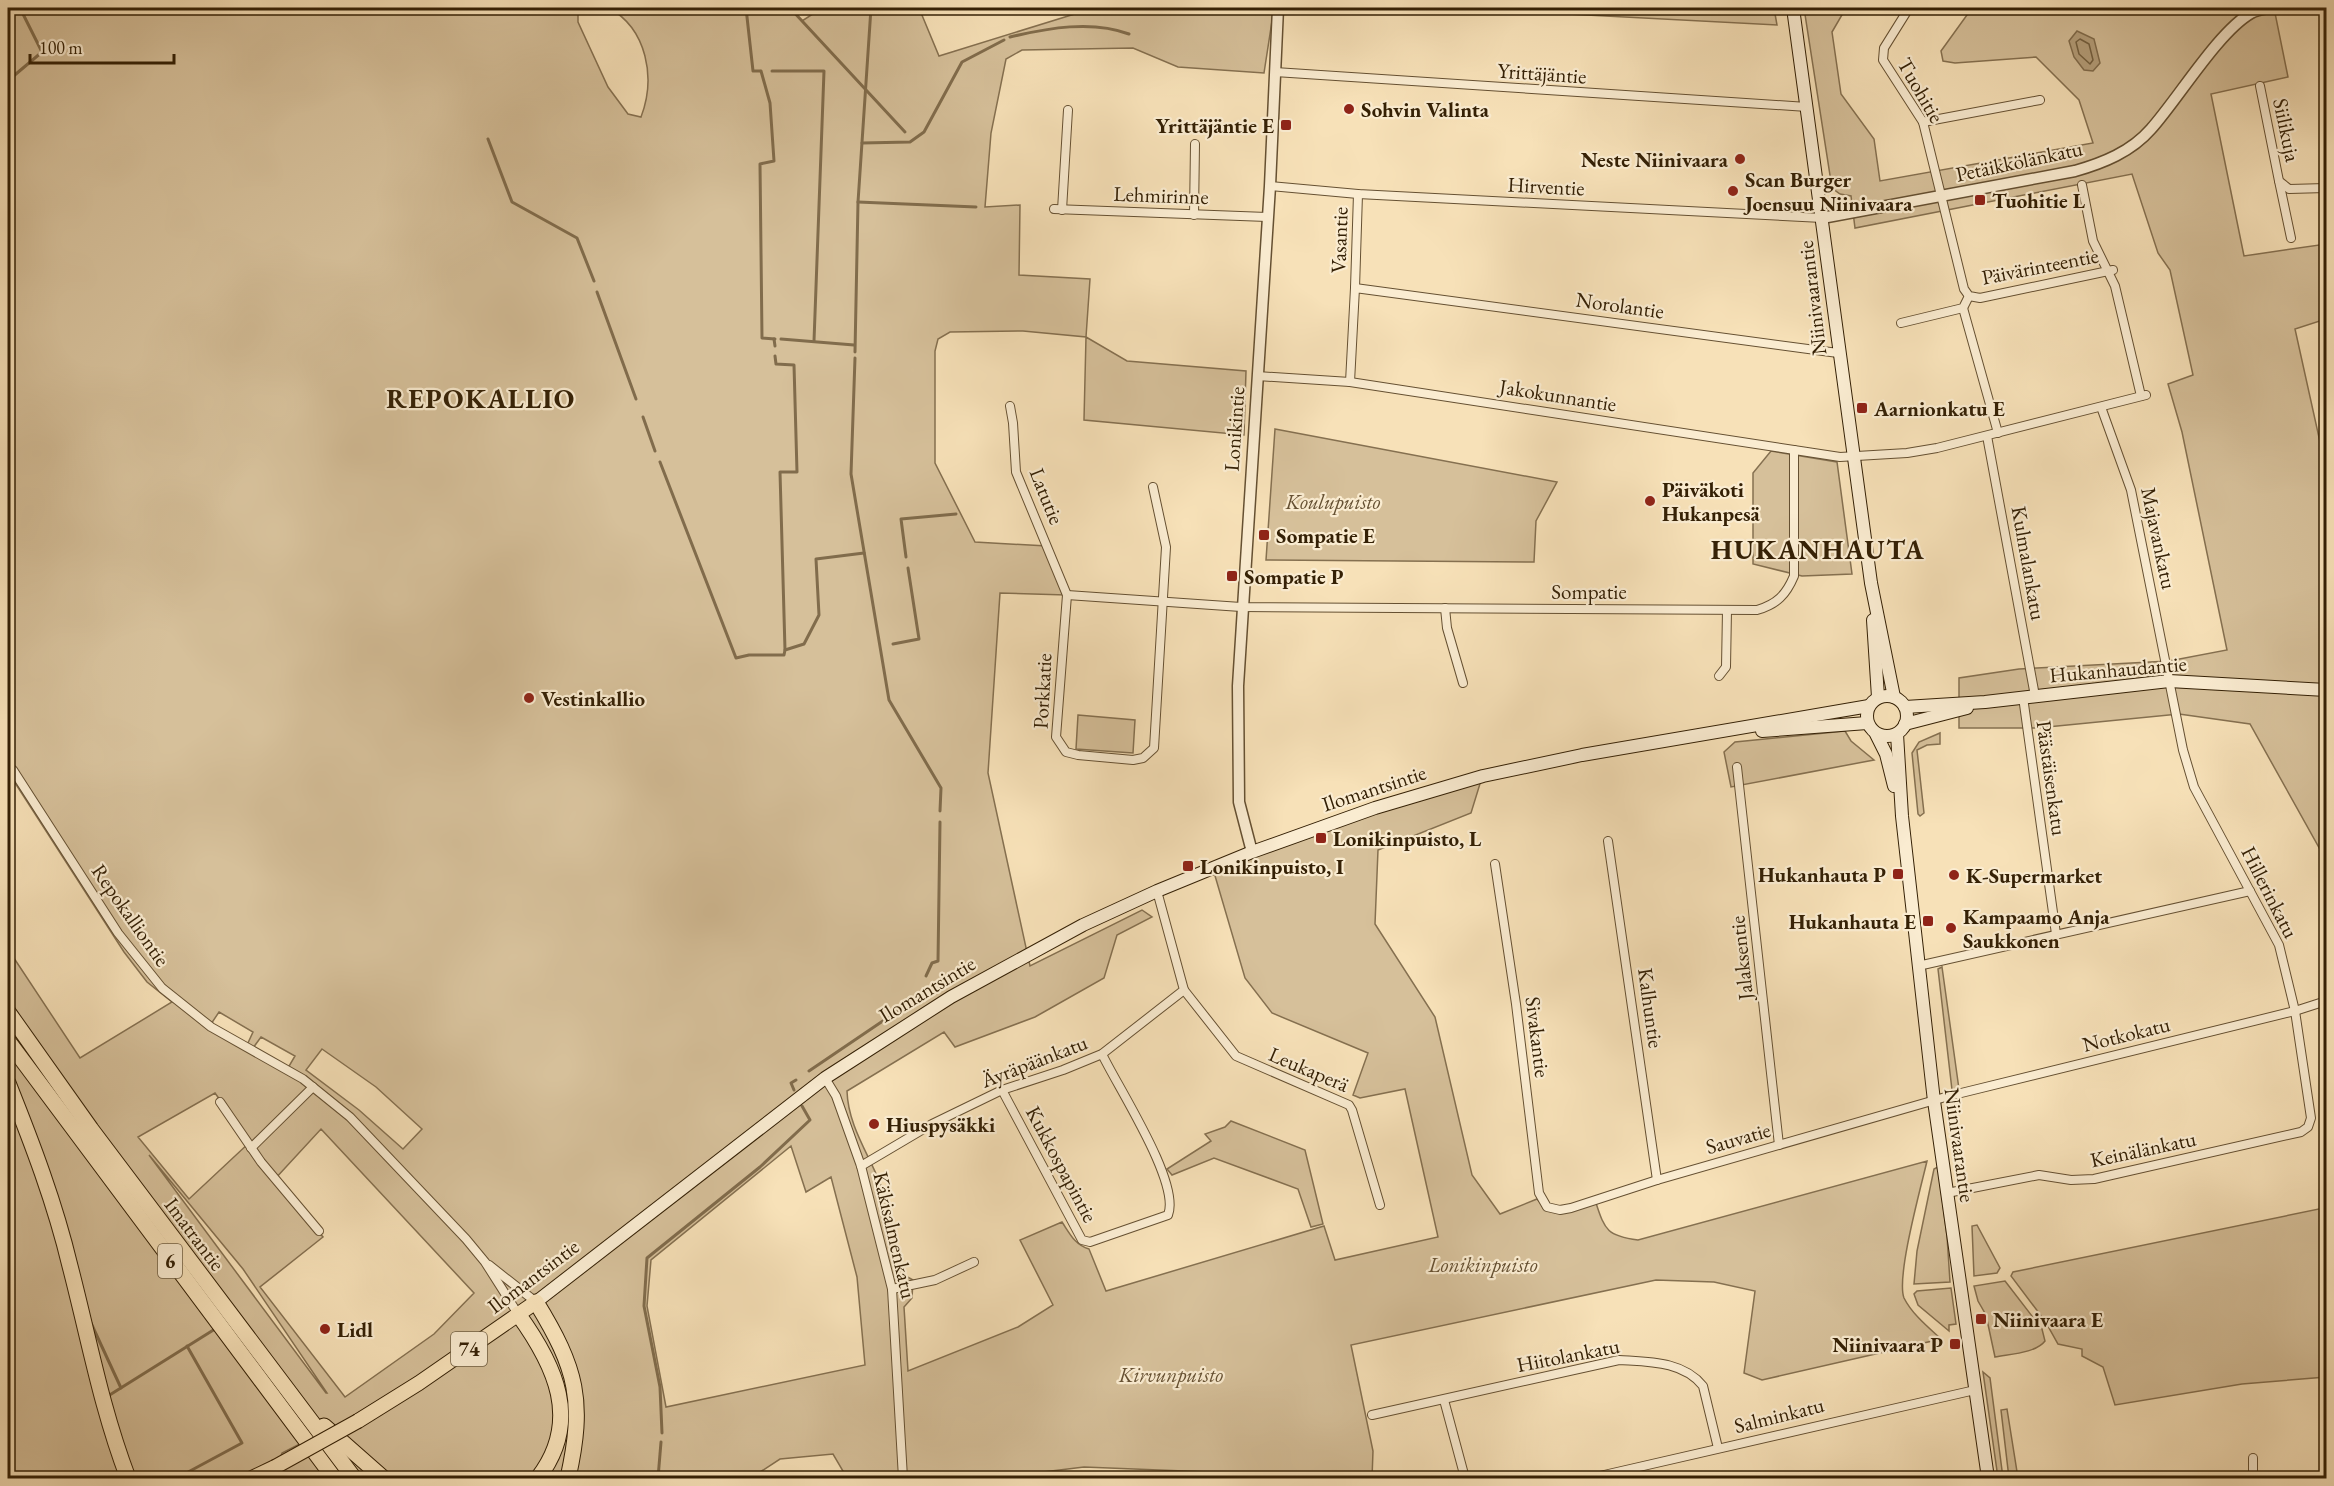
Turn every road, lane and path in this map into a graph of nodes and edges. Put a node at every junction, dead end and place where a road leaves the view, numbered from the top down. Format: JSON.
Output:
{"nodes":[{"id":1,"x":1278,"y":8,"type":"edge"},
{"id":2,"x":1793,"y":8,"type":"edge"},
{"id":3,"x":1909,"y":8,"type":"edge"},
{"id":4,"x":2269,"y":8,"type":"edge"},
{"id":5,"x":1275,"y":72,"type":"junction"},
{"id":6,"x":2260,"y":86,"type":"dead end"},
{"id":7,"x":2040,"y":100,"type":"dead end"},
{"id":8,"x":1807,"y":107,"type":"junction"},
{"id":9,"x":1068,"y":110,"type":"dead end"},
{"id":10,"x":1923,"y":122,"type":"junction"},
{"id":11,"x":1195,"y":144,"type":"dead end"},
{"id":12,"x":2279,"y":181,"type":"junction"},
{"id":13,"x":2082,"y":185,"type":"dead end"},
{"id":14,"x":1270,"y":186,"type":"junction"},
{"id":15,"x":2326,"y":188,"type":"edge"},
{"id":16,"x":1358,"y":194,"type":"junction"},
{"id":17,"x":1940,"y":197,"type":"junction"},
{"id":18,"x":1194,"y":215,"type":"junction"},
{"id":19,"x":1267,"y":217,"type":"junction"},
{"id":20,"x":1822,"y":218,"type":"junction"},
{"id":21,"x":2291,"y":238,"type":"dead end"},
{"id":22,"x":2111,"y":271,"type":"junction"},
{"id":23,"x":1355,"y":288,"type":"junction"},
{"id":24,"x":1398,"y":294,"type":"joint"},
{"id":25,"x":1968,"y":296,"type":"junction"},
{"id":26,"x":1963,"y":308,"type":"junction"},
{"id":27,"x":1901,"y":323,"type":"dead end"},
{"id":28,"x":1838,"y":353,"type":"junction"},
{"id":29,"x":1257,"y":376,"type":"junction"},
{"id":30,"x":1350,"y":382,"type":"junction"},
{"id":31,"x":1010,"y":406,"type":"dead end"},
{"id":32,"x":2101,"y":407,"type":"junction"},
{"id":33,"x":1998,"y":434,"type":"junction"},
{"id":34,"x":1987,"y":436,"type":"junction"},
{"id":35,"x":1794,"y":450,"type":"junction"},
{"id":36,"x":1853,"y":458,"type":"junction"},
{"id":37,"x":1153,"y":487,"type":"dead end"},
{"id":38,"x":1871,"y":583,"type":"junction"},
{"id":39,"x":1067,"y":595,"type":"junction"},
{"id":40,"x":1164,"y":602,"type":"junction"},
{"id":41,"x":1241,"y":607,"type":"junction"},
{"id":42,"x":1445,"y":608,"type":"junction"},
{"id":43,"x":1727,"y":610,"type":"junction"},
{"id":44,"x":1719,"y":676,"type":"dead end"},
{"id":45,"x":2169,"y":681,"type":"junction"},
{"id":46,"x":1463,"y":683,"type":"dead end"},
{"id":47,"x":2326,"y":690,"type":"edge"},
{"id":48,"x":1894,"y":697,"type":"junction"},
{"id":49,"x":2029,"y":697,"type":"junction"},
{"id":50,"x":1873,"y":702,"type":"junction"},
{"id":51,"x":1985,"y":702,"type":"junction"},
{"id":52,"x":1905,"y":707,"type":"junction"},
{"id":53,"x":1867,"y":723,"type":"junction"},
{"id":54,"x":1901,"y":729,"type":"junction"},
{"id":55,"x":1719,"y":732,"type":"junction"},
{"id":56,"x":1876,"y":734,"type":"junction"},
{"id":57,"x":1737,"y":767,"type":"dead end"},
{"id":58,"x":13,"y":770,"type":"dead end"},
{"id":59,"x":1902,"y":816,"type":"junction"},
{"id":60,"x":1608,"y":841,"type":"dead end"},
{"id":61,"x":1252,"y":852,"type":"junction"},
{"id":62,"x":1495,"y":864,"type":"dead end"},
{"id":63,"x":1157,"y":891,"type":"junction"},
{"id":64,"x":2250,"y":891,"type":"junction"},
{"id":65,"x":2056,"y":934,"type":"junction"},
{"id":66,"x":1918,"y":966,"type":"junction"},
{"id":67,"x":1184,"y":990,"type":"junction"},
{"id":68,"x":2326,"y":1000,"type":"edge"},
{"id":69,"x":2295,"y":1011,"type":"junction"},
{"id":70,"x":8,"y":1012,"type":"edge"},
{"id":71,"x":8,"y":1041,"type":"edge"},
{"id":72,"x":1101,"y":1054,"type":"junction"},
{"id":73,"x":825,"y":1078,"type":"junction"},
{"id":74,"x":8,"y":1083,"type":"edge"},
{"id":75,"x":313,"y":1087,"type":"junction"},
{"id":76,"x":1002,"y":1090,"type":"junction"},
{"id":77,"x":1934,"y":1101,"type":"junction"},
{"id":78,"x":220,"y":1102,"type":"dead end"},
{"id":79,"x":2308,"y":1127,"type":"joint"},
{"id":80,"x":1779,"y":1145,"type":"junction"},
{"id":81,"x":251,"y":1148,"type":"junction"},
{"id":82,"x":861,"y":1166,"type":"junction"},
{"id":83,"x":1657,"y":1180,"type":"junction"},
{"id":84,"x":1947,"y":1193,"type":"junction"},
{"id":85,"x":1380,"y":1205,"type":"dead end"},
{"id":86,"x":1553,"y":1209,"type":"joint"},
{"id":87,"x":319,"y":1231,"type":"dead end"},
{"id":88,"x":485,"y":1262,"type":"junction"},
{"id":89,"x":974,"y":1262,"type":"dead end"},
{"id":90,"x":892,"y":1289,"type":"junction"},
{"id":91,"x":536,"y":1302,"type":"junction"},
{"id":92,"x":518,"y":1314,"type":"junction"},
{"id":93,"x":1975,"y":1390,"type":"junction"},
{"id":94,"x":292,"y":1399,"type":"junction"},
{"id":95,"x":1444,"y":1400,"type":"junction"},
{"id":96,"x":1372,"y":1415,"type":"dead end"},
{"id":97,"x":1718,"y":1448,"type":"junction"},
{"id":98,"x":2253,"y":1458,"type":"dead end"},
{"id":99,"x":128,"y":1479,"type":"edge"},
{"id":100,"x":252,"y":1479,"type":"edge"},
{"id":101,"x":334,"y":1479,"type":"edge"},
{"id":102,"x":354,"y":1479,"type":"edge"},
{"id":103,"x":383,"y":1479,"type":"edge"},
{"id":104,"x":538,"y":1479,"type":"edge"},
{"id":105,"x":568,"y":1479,"type":"edge"},
{"id":106,"x":903,"y":1479,"type":"edge"},
{"id":107,"x":1465,"y":1479,"type":"edge"},
{"id":108,"x":1591,"y":1479,"type":"edge"},
{"id":109,"x":1988,"y":1479,"type":"edge"},
{"id":110,"x":2253,"y":1479,"type":"edge"}],
"edges":[{"from":1,"to":5,"type":"street","name":"Lonikintie"},
{"from":2,"to":8,"type":"main road","name":"Niinivaarantie"},
{"from":3,"to":10,"type":"street","name":"Tuohitie"},
{"from":4,"to":17,"type":"street","name":"Petäikkölänkatu"},
{"from":5,"to":8,"type":"street","name":"Yrittäjäntie"},
{"from":5,"to":14,"type":"street","name":"Lonikintie"},
{"from":6,"to":12,"type":"street","name":"Siilikuja"},
{"from":7,"to":10,"type":"street"},
{"from":8,"to":20,"type":"main road","name":"Niinivaarantie"},
{"from":9,"to":18,"type":"street","name":"Lehmirinne"},
{"from":10,"to":17,"type":"street","name":"Tuohitie"},
{"from":11,"to":18,"type":"street"},
{"from":12,"to":15,"type":"street","name":"Siilikuja"},
{"from":12,"to":21,"type":"street","name":"Siilikuja"},
{"from":13,"to":22,"type":"street"},
{"from":14,"to":16,"type":"street","name":"Hirventie"},
{"from":14,"to":19,"type":"street","name":"Lonikintie"},
{"from":16,"to":20,"type":"street","name":"Hirventie"},
{"from":16,"to":23,"type":"street","name":"Vasantie"},
{"from":17,"to":20,"type":"street","name":"Petäikkölänkatu"},
{"from":17,"to":25,"type":"street","name":"Päivärinteentie"},
{"from":18,"to":19,"type":"street","name":"Lehmirinne"},
{"from":19,"to":29,"type":"street","name":"Lonikintie"},
{"from":20,"to":28,"type":"main road","name":"Niinivaarantie"},
{"from":22,"to":25,"type":"street","name":"Päivärinteentie"},
{"from":22,"to":32,"type":"street","name":"Jakokunnantie"},
{"from":23,"to":24,"type":"street","name":"Vasantie"},
{"from":23,"to":30,"type":"street","name":"Vasantie"},
{"from":24,"to":28,"type":"street","name":"Norolantie"},
{"from":25,"to":26,"type":"street"},
{"from":26,"to":27,"type":"street"},
{"from":26,"to":33,"type":"street"},
{"from":28,"to":36,"type":"main road","name":"Niinivaarantie"},
{"from":29,"to":30,"type":"street","name":"Jakokunnantie"},
{"from":29,"to":41,"type":"street","name":"Lonikintie"},
{"from":30,"to":35,"type":"street","name":"Jakokunnantie"},
{"from":31,"to":39,"type":"street","name":"Latutie"},
{"from":32,"to":33,"type":"street","name":"Jakokunnantie"},
{"from":32,"to":45,"type":"street","name":"Majavankatu"},
{"from":33,"to":34,"type":"street","name":"Jakokunnantie"},
{"from":34,"to":36,"type":"street","name":"Jakokunnantie"},
{"from":34,"to":49,"type":"street","name":"Kulmalankatu"},
{"from":35,"to":36,"type":"street","name":"Jakokunnantie"},
{"from":35,"to":43,"type":"street","name":"Sompatie"},
{"from":36,"to":38,"type":"main road","name":"Niinivaarantie"},
{"from":37,"to":40,"type":"street","name":"Porkkatie"},
{"from":38,"to":48,"type":"main road","name":"Niinivaarantie"},
{"from":38,"to":50,"type":"main road","name":"Niinivaarantie"},
{"from":39,"to":40,"type":"street"},
{"from":39,"to":40,"type":"street","name":"Porkkatie"},
{"from":40,"to":41,"type":"street"},
{"from":41,"to":42,"type":"street","name":"Sompatie"},
{"from":41,"to":61,"type":"street","name":"Lonikintie"},
{"from":42,"to":43,"type":"street","name":"Sompatie"},
{"from":42,"to":46,"type":"street"},
{"from":43,"to":44,"type":"street"},
{"from":45,"to":47,"type":"main road","name":"Hukanhaudantie"},
{"from":45,"to":49,"type":"main road","name":"Hukanhaudantie"},
{"from":45,"to":64,"type":"street","name":"Hillerinkatu"},
{"from":48,"to":50,"type":"main road"},
{"from":48,"to":52,"type":"main road"},
{"from":49,"to":51,"type":"main road","name":"Hukanhaudantie"},
{"from":49,"to":65,"type":"street","name":"Päästäisenkatu"},
{"from":50,"to":53,"type":"main road"},
{"from":50,"to":55,"type":"main road","name":"Ilomantsintie"},
{"from":51,"to":52,"type":"main road","name":"Hukanhaudantie"},
{"from":51,"to":54,"type":"main road","name":"Hukanhaudantie"},
{"from":52,"to":54,"type":"main road"},
{"from":53,"to":55,"type":"main road","name":"Ilomantsintie"},
{"from":53,"to":56,"type":"main road"},
{"from":54,"to":56,"type":"main road"},
{"from":54,"to":59,"type":"main road","name":"Niinivaarantie"},
{"from":55,"to":61,"type":"main road","name":"Ilomantsintie"},
{"from":56,"to":59,"type":"main road","name":"Niinivaarantie"},
{"from":57,"to":80,"type":"street","name":"Jalaksentie"},
{"from":58,"to":75,"type":"street","name":"Repokalliontie"},
{"from":59,"to":66,"type":"main road","name":"Niinivaarantie"},
{"from":60,"to":83,"type":"street","name":"Kalhuntie"},
{"from":61,"to":63,"type":"main road","name":"Ilomantsintie"},
{"from":62,"to":86,"type":"street","name":"Sivakantie"},
{"from":63,"to":67,"type":"street"},
{"from":63,"to":73,"type":"main road","name":"Ilomantsintie"},
{"from":64,"to":65,"type":"street"},
{"from":64,"to":69,"type":"street","name":"Hillerinkatu"},
{"from":65,"to":66,"type":"street"},
{"from":66,"to":77,"type":"main road","name":"Niinivaarantie"},
{"from":67,"to":72,"type":"street","name":"Äyräpäänkatu"},
{"from":67,"to":85,"type":"street","name":"Leukaperä"},
{"from":68,"to":69,"type":"street","name":"Notkokatu"},
{"from":69,"to":77,"type":"street","name":"Notkokatu"},
{"from":69,"to":79,"type":"street","name":"Hillerinkatu"},
{"from":70,"to":94,"type":"highway","name":"Imatrantie","number":"6"},
{"from":71,"to":101,"type":"highway","name":"Imatrantie","number":"6"},
{"from":72,"to":76,"type":"street","name":"Äyräpäänkatu"},
{"from":72,"to":76,"type":"street","name":"Kukkospapintie"},
{"from":73,"to":82,"type":"street","name":"Käkisalmenkatu"},
{"from":73,"to":91,"type":"main road","name":"Ilomantsintie"},
{"from":74,"to":99,"type":"highway"},
{"from":75,"to":81,"type":"street"},
{"from":75,"to":88,"type":"street","name":"Repokalliontie"},
{"from":76,"to":82,"type":"street","name":"Äyräpäänkatu"},
{"from":77,"to":80,"type":"street","name":"Sauvatie"},
{"from":77,"to":84,"type":"main road","name":"Niinivaarantie"},
{"from":78,"to":81,"type":"street"},
{"from":79,"to":84,"type":"street","name":"Keinälänkatu"},
{"from":80,"to":83,"type":"street","name":"Sauvatie"},
{"from":81,"to":87,"type":"street"},
{"from":82,"to":90,"type":"street","name":"Käkisalmenkatu"},
{"from":83,"to":86,"type":"street","name":"Sauvatie"},
{"from":84,"to":93,"type":"main road","name":"Niinivaarantie"},
{"from":88,"to":91,"type":"street","name":"Repokalliontie"},
{"from":88,"to":92,"type":"street","name":"Repokalliontie"},
{"from":89,"to":90,"type":"street"},
{"from":90,"to":106,"type":"street","name":"Käkisalmenkatu"},
{"from":91,"to":92,"type":"main road","name":"Ilomantsintie","number":"74"},
{"from":91,"to":105,"type":"highway"},
{"from":92,"to":100,"type":"main road","name":"Ilomantsintie","number":"74","bridge":true},
{"from":92,"to":104,"type":"highway"},
{"from":93,"to":97,"type":"street","name":"Salminkatu"},
{"from":93,"to":109,"type":"main road","name":"Niinivaarantie"},
{"from":94,"to":102,"type":"highway","name":"Imatrantie","number":"6"},
{"from":94,"to":103,"type":"highway"},
{"from":95,"to":96,"type":"street","name":"Hiitolankatu"},
{"from":95,"to":97,"type":"street","name":"Hiitolankatu"},
{"from":95,"to":107,"type":"street"},
{"from":97,"to":108,"type":"street","name":"Salminkatu"},
{"from":98,"to":110,"type":"street"}]}
